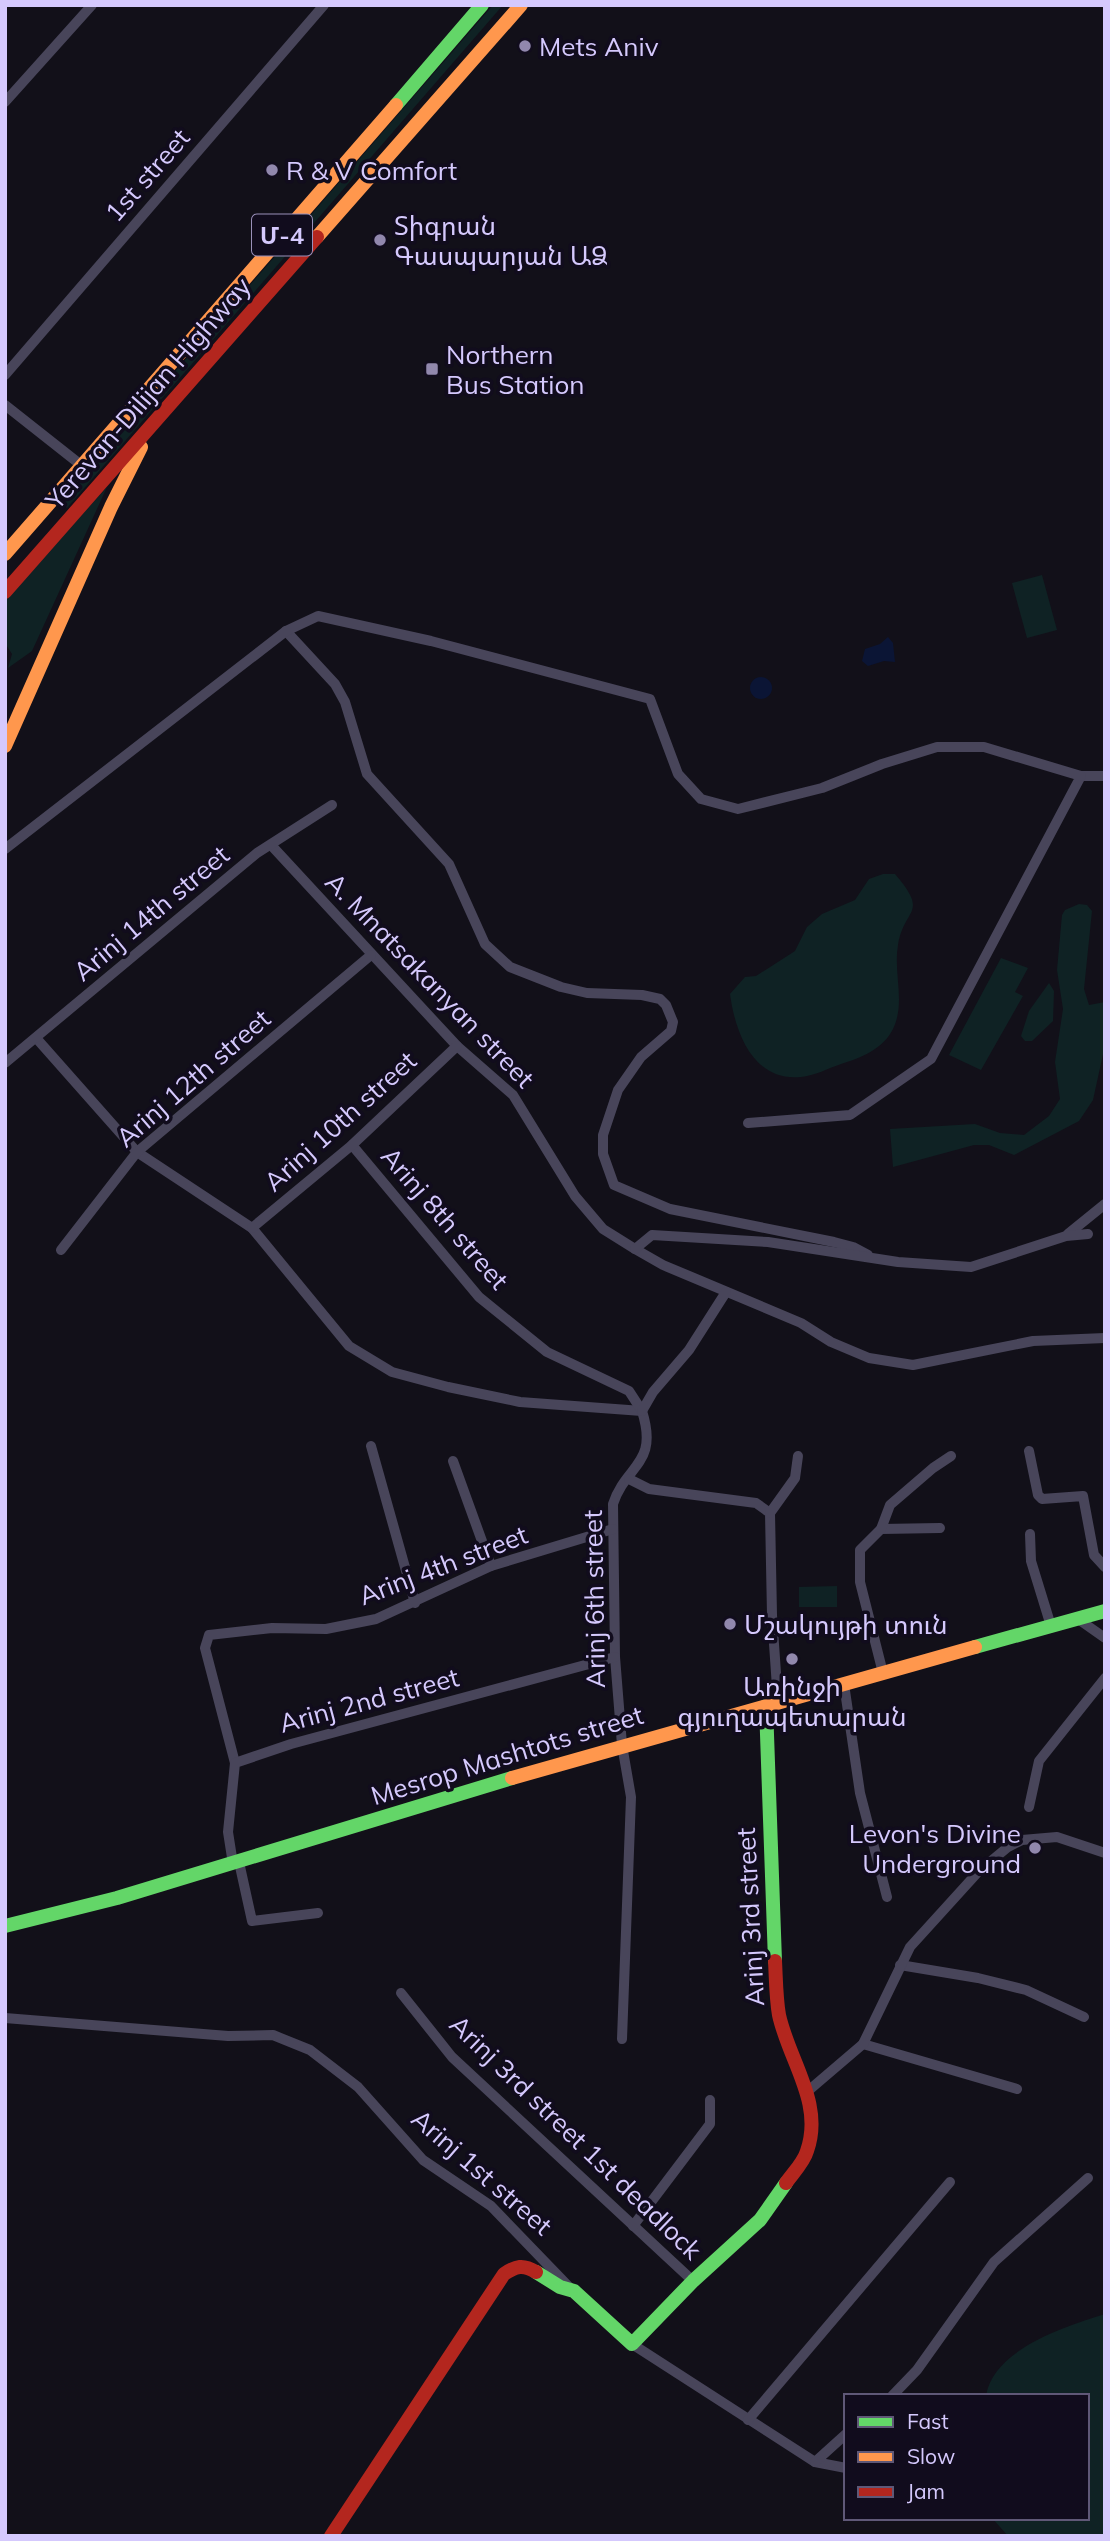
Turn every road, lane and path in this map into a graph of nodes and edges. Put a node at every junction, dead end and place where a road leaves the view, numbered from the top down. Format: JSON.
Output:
{"nodes":[{"id":1,"x":92,"y":5,"type":"edge"},
{"id":2,"x":324,"y":5,"type":"edge"},
{"id":3,"x":482,"y":5,"type":"edge"},
{"id":4,"x":521,"y":5,"type":"edge"},
{"id":5,"x":5,"y":102,"type":"edge"},
{"id":6,"x":5,"y":375,"type":"edge"},
{"id":7,"x":5,"y":405,"type":"edge"},
{"id":8,"x":153,"y":424,"type":"junction"},
{"id":9,"x":81,"y":465,"type":"junction"},
{"id":10,"x":45,"y":508,"type":"junction"},
{"id":11,"x":63,"y":525,"type":"junction"},
{"id":12,"x":5,"y":554,"type":"edge"},
{"id":13,"x":5,"y":592,"type":"edge"},
{"id":14,"x":286,"y":631,"type":"junction"},
{"id":15,"x":5,"y":746,"type":"edge"},
{"id":16,"x":1081,"y":776,"type":"junction"},
{"id":17,"x":1105,"y":776,"type":"edge"},
{"id":18,"x":332,"y":805,"type":"dead end"},
{"id":19,"x":271,"y":845,"type":"junction"},
{"id":20,"x":5,"y":849,"type":"edge"},
{"id":21,"x":371,"y":955,"type":"junction"},
{"id":22,"x":37,"y":1039,"type":"junction"},
{"id":23,"x":457,"y":1046,"type":"junction"},
{"id":24,"x":5,"y":1063,"type":"edge"},
{"id":25,"x":748,"y":1122,"type":"dead end"},
{"id":26,"x":352,"y":1145,"type":"junction"},
{"id":27,"x":137,"y":1152,"type":"junction"},
{"id":28,"x":1105,"y":1204,"type":"edge"},
{"id":29,"x":252,"y":1228,"type":"junction"},
{"id":30,"x":1088,"y":1234,"type":"dead end"},
{"id":31,"x":1066,"y":1236,"type":"junction"},
{"id":32,"x":61,"y":1250,"type":"dead end"},
{"id":33,"x":635,"y":1250,"type":"junction"},
{"id":34,"x":868,"y":1255,"type":"junction"},
{"id":35,"x":726,"y":1292,"type":"junction"},
{"id":36,"x":1105,"y":1338,"type":"edge"},
{"id":37,"x":642,"y":1411,"type":"junction"},
{"id":38,"x":371,"y":1446,"type":"dead end"},
{"id":39,"x":1029,"y":1451,"type":"dead end"},
{"id":40,"x":798,"y":1456,"type":"dead end"},
{"id":41,"x":951,"y":1457,"type":"dead end"},
{"id":42,"x":453,"y":1461,"type":"dead end"},
{"id":43,"x":629,"y":1479,"type":"junction"},
{"id":44,"x":770,"y":1513,"type":"junction"},
{"id":45,"x":940,"y":1528,"type":"dead end"},
{"id":46,"x":613,"y":1529,"type":"junction"},
{"id":47,"x":881,"y":1530,"type":"junction"},
{"id":48,"x":1030,"y":1534,"type":"dead end"},
{"id":49,"x":491,"y":1566,"type":"junction"},
{"id":50,"x":1105,"y":1567,"type":"edge"},
{"id":51,"x":415,"y":1602,"type":"junction"},
{"id":52,"x":1105,"y":1611,"type":"edge"},
{"id":53,"x":1078,"y":1619,"type":"junction"},
{"id":54,"x":1051,"y":1626,"type":"junction"},
{"id":55,"x":1105,"y":1638,"type":"edge"},
{"id":56,"x":615,"y":1657,"type":"junction"},
{"id":57,"x":883,"y":1673,"type":"junction"},
{"id":58,"x":1105,"y":1678,"type":"edge"},
{"id":59,"x":844,"y":1684,"type":"junction"},
{"id":60,"x":772,"y":1704,"type":"junction"},
{"id":61,"x":622,"y":1745,"type":"junction"},
{"id":62,"x":235,"y":1763,"type":"junction"},
{"id":63,"x":1029,"y":1807,"type":"dead end"},
{"id":64,"x":1105,"y":1853,"type":"edge"},
{"id":65,"x":236,"y":1863,"type":"junction"},
{"id":66,"x":887,"y":1897,"type":"dead end"},
{"id":67,"x":318,"y":1913,"type":"dead end"},
{"id":68,"x":5,"y":1926,"type":"edge"},
{"id":69,"x":900,"y":1965,"type":"junction"},
{"id":70,"x":401,"y":1993,"type":"dead end"},
{"id":71,"x":1084,"y":2017,"type":"dead end"},
{"id":72,"x":5,"y":2018,"type":"edge"},
{"id":73,"x":622,"y":2039,"type":"dead end"},
{"id":74,"x":863,"y":2045,"type":"junction"},
{"id":75,"x":1017,"y":2089,"type":"dead end"},
{"id":76,"x":808,"y":2091,"type":"junction"},
{"id":77,"x":710,"y":2100,"type":"dead end"},
{"id":78,"x":1088,"y":2178,"type":"dead end"},
{"id":79,"x":950,"y":2182,"type":"dead end"},
{"id":80,"x":633,"y":2226,"type":"junction"},
{"id":81,"x":693,"y":2281,"type":"junction"},
{"id":82,"x":574,"y":2291,"type":"junction"},
{"id":83,"x":632,"y":2344,"type":"junction"},
{"id":84,"x":894,"y":2394,"type":"edge"},
{"id":85,"x":748,"y":2420,"type":"junction"},
{"id":86,"x":844,"y":2436,"type":"edge"},
{"id":87,"x":815,"y":2462,"type":"junction"},
{"id":88,"x":844,"y":2468,"type":"edge"},
{"id":89,"x":331,"y":2536,"type":"edge"}],
"edges":[{"from":1,"to":5,"type":"street"},
{"from":2,"to":6,"type":"street","name":"1st street"},
{"from":3,"to":9,"type":"main road","name":"Yerevan-Dilijan Highway","number":"Մ-4"},
{"from":4,"to":8,"type":"main road","name":"Yerevan-Dilijan Highway","number":"Մ-4"},
{"from":7,"to":9,"type":"street"},
{"from":8,"to":11,"type":"main road","name":"Yerevan-Dilijan Highway","number":"Մ-4"},
{"from":8,"to":15,"type":"main road"},
{"from":9,"to":10,"type":"main road","name":"Yerevan-Dilijan Highway","number":"Մ-4"},
{"from":10,"to":11,"type":"main road"},
{"from":10,"to":12,"type":"main road","name":"Yerevan-Dilijan Highway","number":"Մ-4"},
{"from":11,"to":13,"type":"main road","name":"Yerevan-Dilijan Highway","number":"Մ-4"},
{"from":14,"to":16,"type":"street"},
{"from":14,"to":20,"type":"street"},
{"from":14,"to":34,"type":"street"},
{"from":16,"to":17,"type":"street"},
{"from":16,"to":25,"type":"street"},
{"from":18,"to":19,"type":"street","name":"Arinj 14th street"},
{"from":19,"to":21,"type":"street","name":"A. Mnatsakanyan street"},
{"from":19,"to":22,"type":"street","name":"Arinj 14th street"},
{"from":21,"to":23,"type":"street","name":"A. Mnatsakanyan street"},
{"from":21,"to":27,"type":"street","name":"Arinj 12th street"},
{"from":22,"to":24,"type":"street","name":"Arinj 14th street"},
{"from":22,"to":27,"type":"street"},
{"from":23,"to":26,"type":"street","name":"Arinj 10th street"},
{"from":23,"to":33,"type":"street","name":"A. Mnatsakanyan street"},
{"from":26,"to":29,"type":"street","name":"Arinj 10th street"},
{"from":26,"to":37,"type":"street","name":"Arinj 8th street"},
{"from":27,"to":29,"type":"street"},
{"from":27,"to":32,"type":"street","name":"Arinj 12th street"},
{"from":28,"to":31,"type":"street"},
{"from":29,"to":37,"type":"street"},
{"from":30,"to":31,"type":"street"},
{"from":31,"to":34,"type":"street"},
{"from":33,"to":34,"type":"street"},
{"from":33,"to":35,"type":"street","name":"A. Mnatsakanyan street"},
{"from":35,"to":36,"type":"street","name":"A. Mnatsakanyan street"},
{"from":35,"to":37,"type":"street"},
{"from":37,"to":43,"type":"street","name":"Arinj 6th street"},
{"from":38,"to":51,"type":"street"},
{"from":39,"to":50,"type":"street"},
{"from":40,"to":44,"type":"street"},
{"from":41,"to":47,"type":"street"},
{"from":42,"to":49,"type":"street"},
{"from":43,"to":44,"type":"street"},
{"from":43,"to":46,"type":"street","name":"Arinj 6th street"},
{"from":44,"to":60,"type":"street"},
{"from":45,"to":47,"type":"street"},
{"from":46,"to":49,"type":"street","name":"Arinj 4th street"},
{"from":46,"to":56,"type":"street","name":"Arinj 6th street"},
{"from":47,"to":57,"type":"street"},
{"from":48,"to":54,"type":"street"},
{"from":49,"to":51,"type":"street","name":"Arinj 4th street"},
{"from":51,"to":62,"type":"street","name":"Arinj 4th street"},
{"from":52,"to":53,"type":"main road","name":"Mesrop Mashtots street"},
{"from":53,"to":54,"type":"main road","name":"Mesrop Mashtots street"},
{"from":53,"to":55,"type":"street"},
{"from":54,"to":57,"type":"main road","name":"Mesrop Mashtots street"},
{"from":56,"to":61,"type":"street","name":"Arinj 6th street"},
{"from":56,"to":62,"type":"street","name":"Arinj 2nd street"},
{"from":57,"to":59,"type":"main road","name":"Mesrop Mashtots street"},
{"from":58,"to":63,"type":"street"},
{"from":59,"to":60,"type":"main road","name":"Mesrop Mashtots street"},
{"from":59,"to":66,"type":"street"},
{"from":60,"to":61,"type":"main road","name":"Mesrop Mashtots street"},
{"from":60,"to":76,"type":"main road","name":"Arinj 3rd street"},
{"from":61,"to":65,"type":"main road","name":"Mesrop Mashtots street"},
{"from":61,"to":73,"type":"street","name":"Arinj 6th street"},
{"from":62,"to":65,"type":"street"},
{"from":64,"to":69,"type":"street"},
{"from":65,"to":67,"type":"street"},
{"from":65,"to":68,"type":"main road","name":"Mesrop Mashtots street"},
{"from":69,"to":71,"type":"street"},
{"from":69,"to":74,"type":"street"},
{"from":70,"to":80,"type":"street","name":"Arinj 3rd street 1st deadlock"},
{"from":72,"to":82,"type":"street","name":"Arinj 1st street"},
{"from":74,"to":75,"type":"street"},
{"from":74,"to":76,"type":"street"},
{"from":76,"to":81,"type":"main road","name":"Arinj 3rd street"},
{"from":77,"to":80,"type":"street"},
{"from":78,"to":84,"type":"street"},
{"from":79,"to":85,"type":"street"},
{"from":80,"to":81,"type":"street","name":"Arinj 3rd street 1st deadlock"},
{"from":81,"to":83,"type":"main road","name":"Arinj 3rd street"},
{"from":82,"to":83,"type":"main road","name":"Arinj 1st street"},
{"from":82,"to":89,"type":"main road"},
{"from":83,"to":85,"type":"street","name":"Arinj 1st street"},
{"from":85,"to":87,"type":"street","name":"Arinj 1st street"},
{"from":86,"to":87,"type":"street"},
{"from":87,"to":88,"type":"street","name":"Arinj 1st street"}]}
